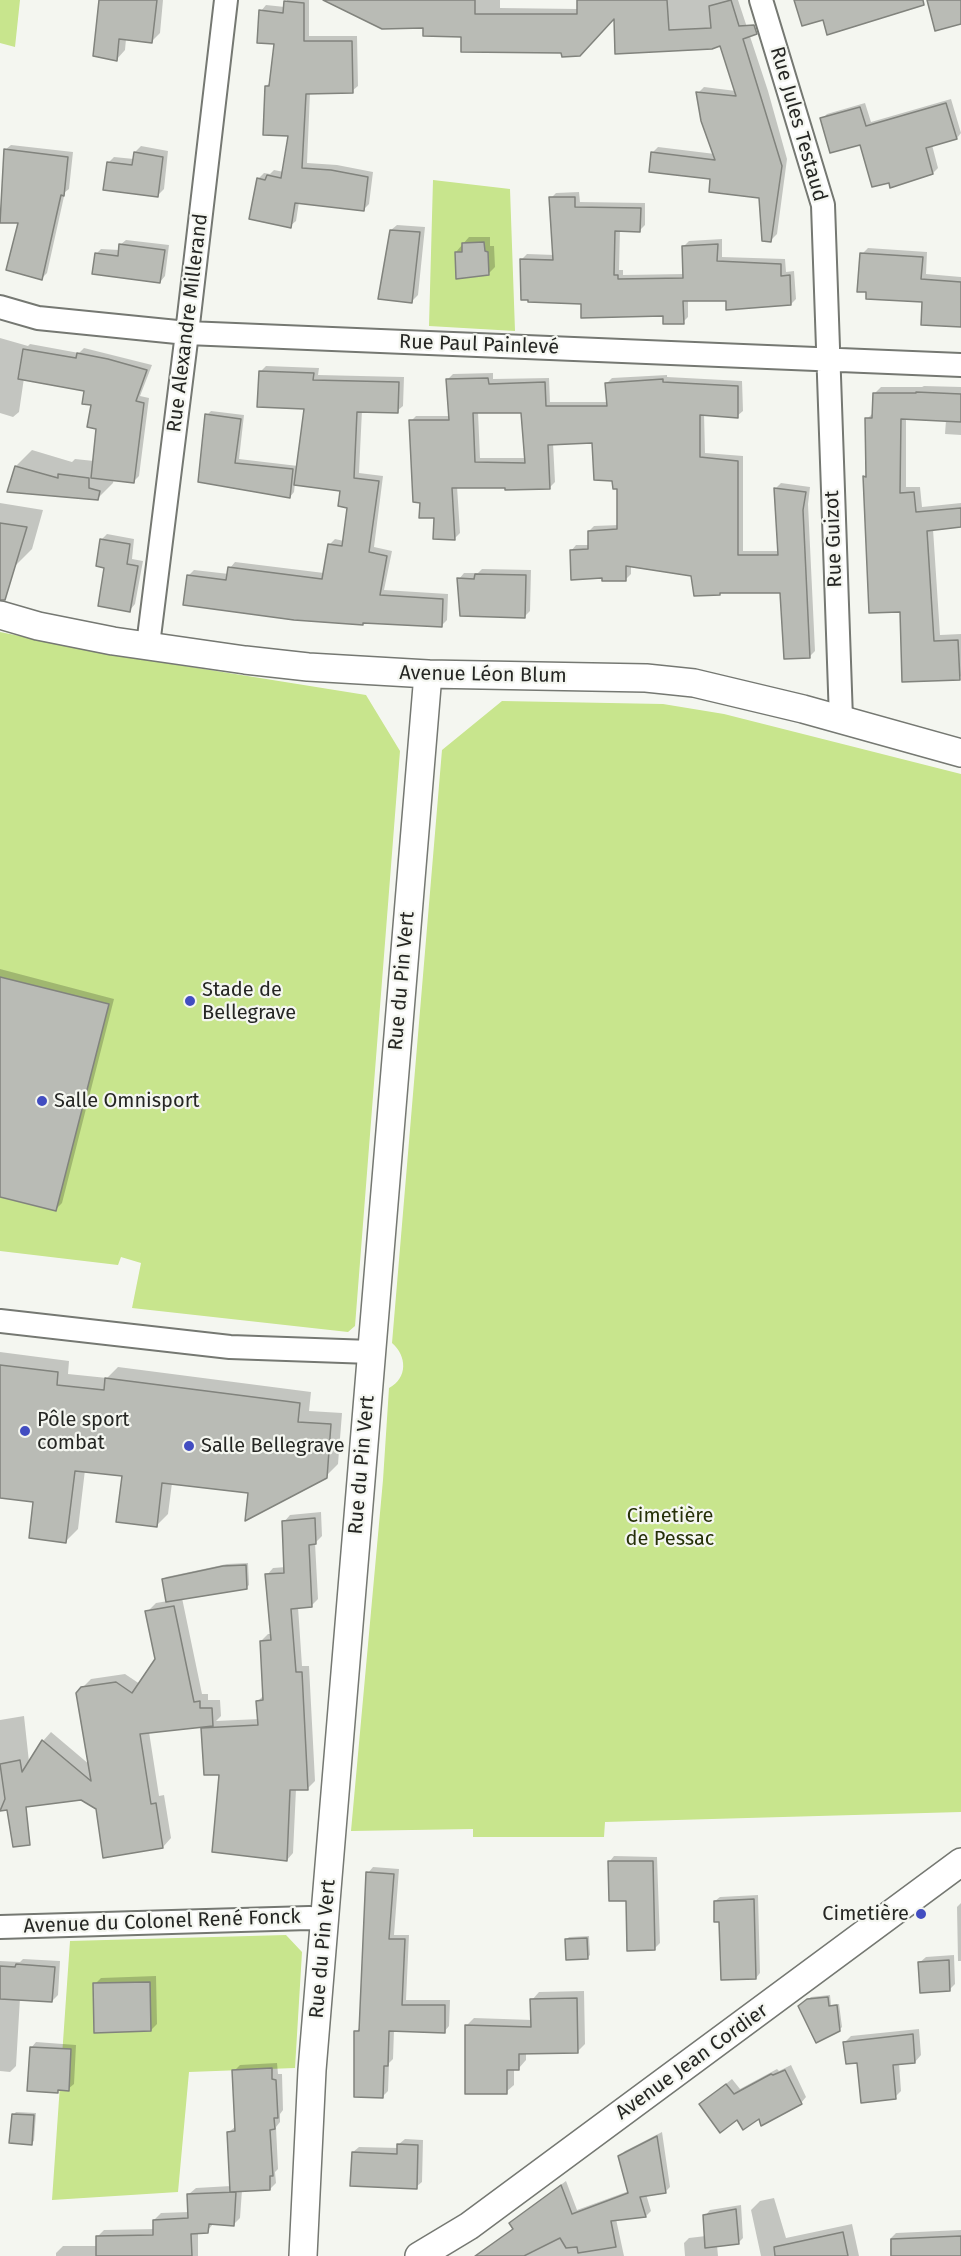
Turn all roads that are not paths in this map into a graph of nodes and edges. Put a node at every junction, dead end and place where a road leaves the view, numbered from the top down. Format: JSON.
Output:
{"nodes":[{"id":1,"x":226,"y":0,"type":"edge"},
{"id":2,"x":761,"y":0,"type":"edge"},
{"id":3,"x":0,"y":307,"type":"edge"},
{"id":4,"x":187,"y":333,"type":"junction"},
{"id":5,"x":827,"y":358,"type":"junction"},
{"id":6,"x":961,"y":365,"type":"edge"},
{"id":7,"x":0,"y":615,"type":"edge"},
{"id":8,"x":148,"y":645,"type":"junction"},
{"id":9,"x":428,"y":674,"type":"junction"},
{"id":10,"x":841,"y":719,"type":"junction"},
{"id":11,"x":961,"y":753,"type":"edge"},
{"id":12,"x":0,"y":1321,"type":"edge"},
{"id":13,"x":371,"y":1352,"type":"junction"},
{"id":14,"x":961,"y":1862,"type":"edge"},
{"id":15,"x":324,"y":1920,"type":"junction"},
{"id":16,"x":0,"y":1927,"type":"edge"},
{"id":17,"x":303,"y":2256,"type":"edge"},
{"id":18,"x":419,"y":2256,"type":"edge"}],
"edges":[{"from":1,"to":4,"type":"street","name":"Rue Alexandre Millerand"},
{"from":2,"to":5,"type":"street","name":"Rue Jules Testaud"},
{"from":3,"to":4,"type":"street","name":"Rue Paul Painlevé"},
{"from":4,"to":5,"type":"street","name":"Rue Paul Painlevé"},
{"from":4,"to":8,"type":"street","name":"Rue Alexandre Millerand"},
{"from":5,"to":6,"type":"street","name":"Rue Paul Painlevé"},
{"from":5,"to":10,"type":"street","name":"Rue Guizot"},
{"from":7,"to":8,"type":"street","name":"Avenue Léon Blum"},
{"from":8,"to":9,"type":"street","name":"Avenue Léon Blum"},
{"from":9,"to":10,"type":"street","name":"Avenue Léon Blum"},
{"from":9,"to":13,"type":"street","name":"Rue du Pin Vert"},
{"from":10,"to":11,"type":"street","name":"Avenue Léon Blum"},
{"from":12,"to":13,"type":"street"},
{"from":13,"to":15,"type":"street","name":"Rue du Pin Vert"},
{"from":14,"to":18,"type":"street","name":"Avenue Jean Cordier"},
{"from":15,"to":16,"type":"street","name":"Avenue du Colonel René Fonck"},
{"from":15,"to":17,"type":"street","name":"Rue du Pin Vert"}]}
